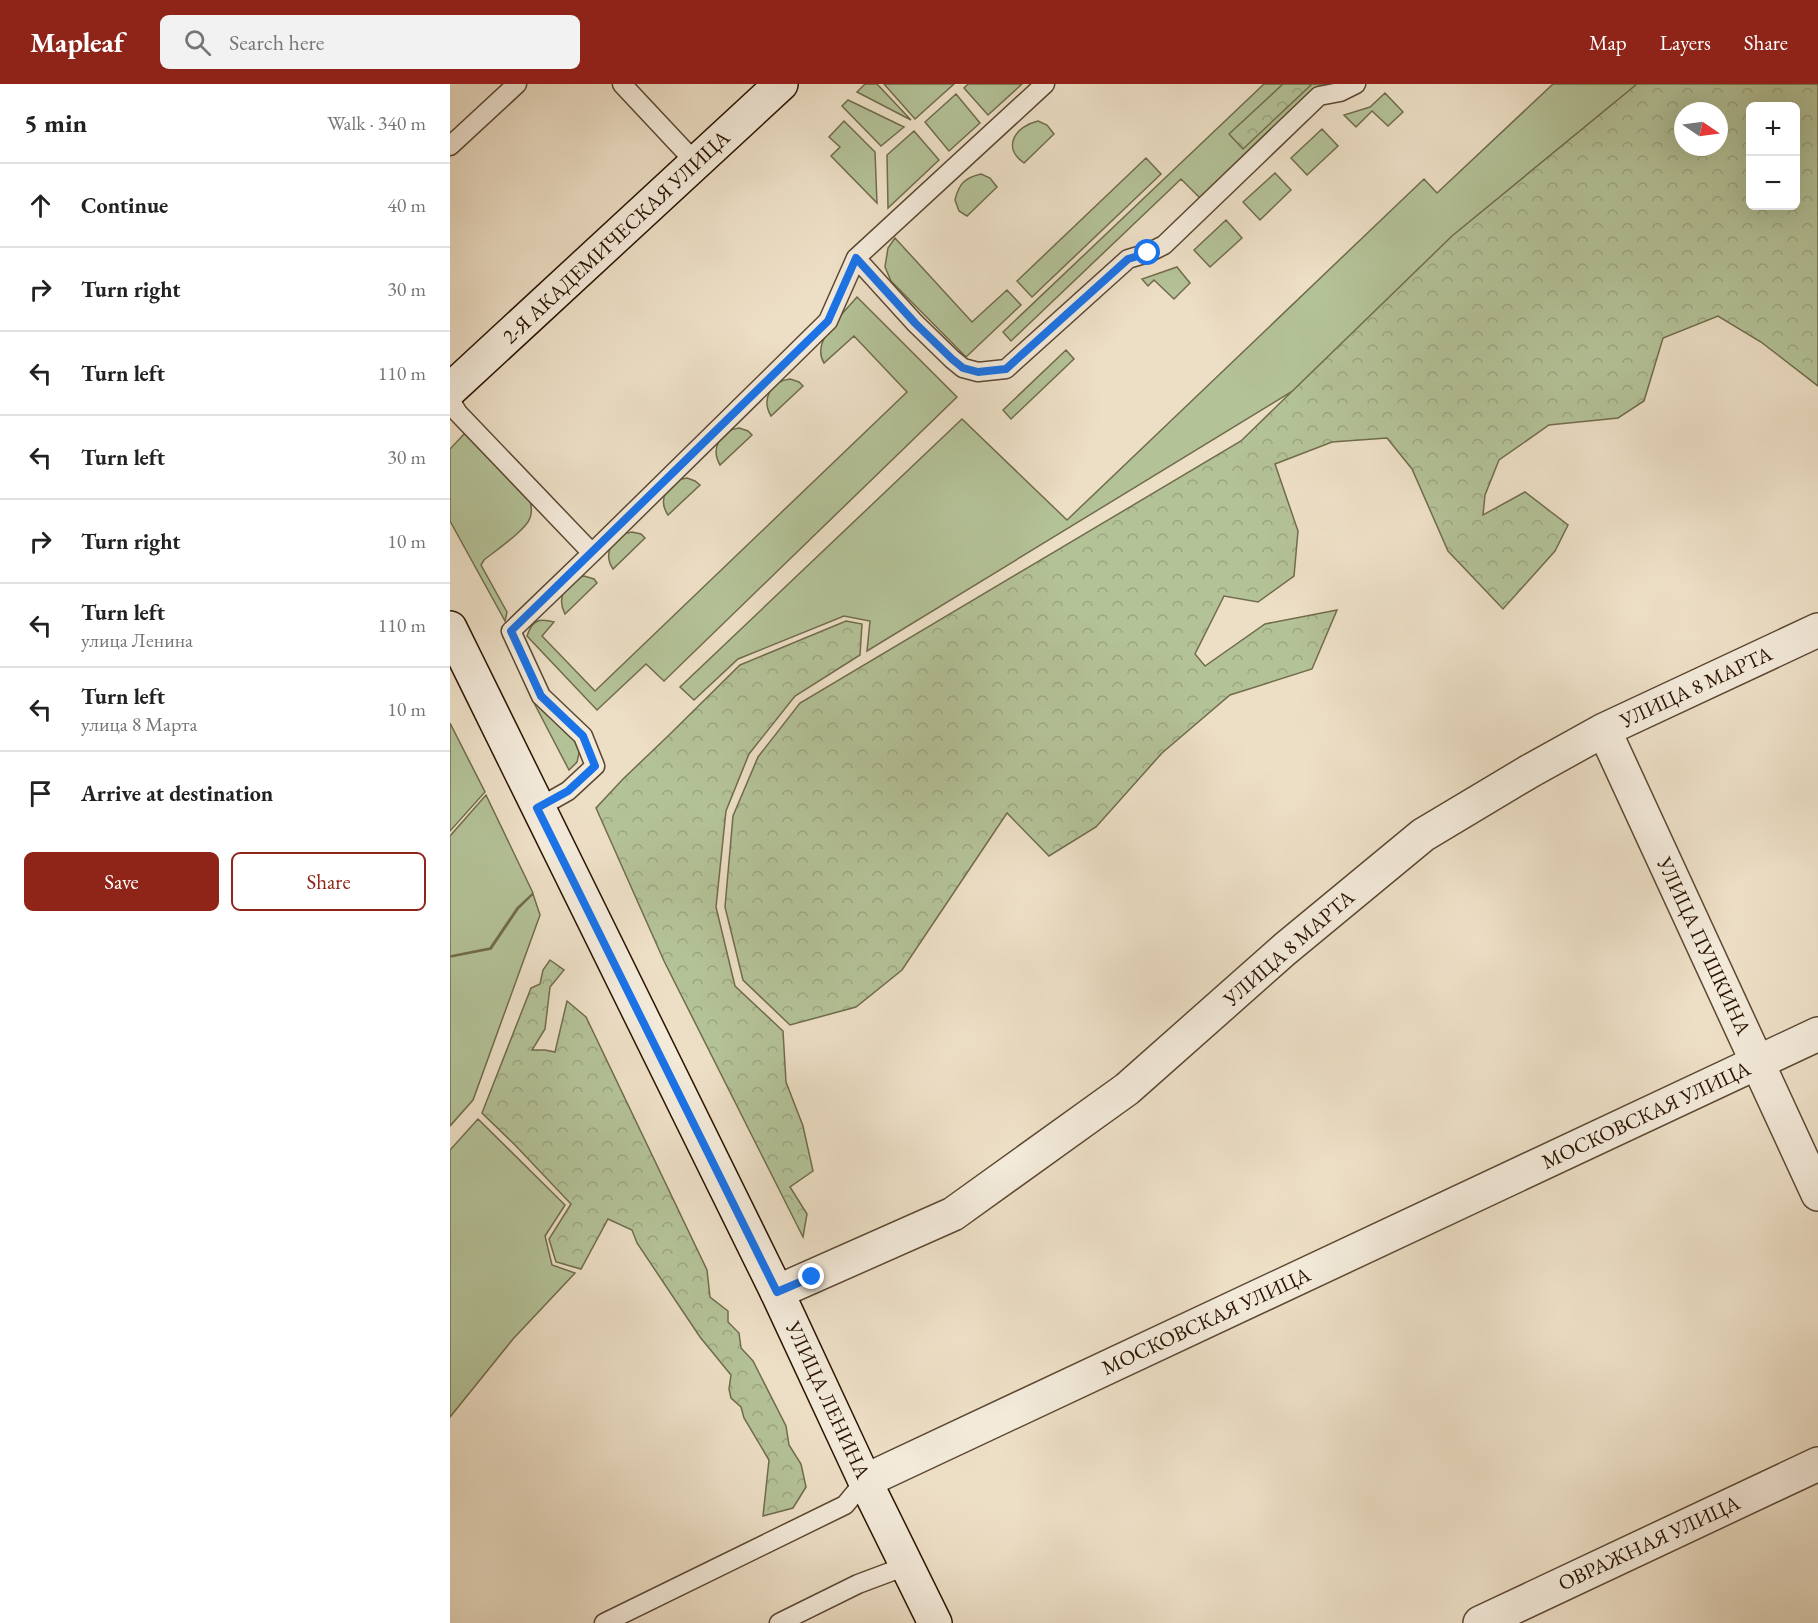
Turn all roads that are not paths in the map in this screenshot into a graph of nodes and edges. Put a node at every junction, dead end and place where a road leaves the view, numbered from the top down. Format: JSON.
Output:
{"nodes":[{"id":1,"x":517,"y":84,"type":"edge"},
{"id":2,"x":622,"y":84,"type":"edge"},
{"id":3,"x":781,"y":84,"type":"edge"},
{"id":4,"x":1045,"y":84,"type":"edge"},
{"id":5,"x":1356,"y":84,"type":"edge"},
{"id":6,"x":450,"y":146,"type":"edge"},
{"id":7,"x":696,"y":163,"type":"junction"},
{"id":8,"x":856,"y":258,"type":"junction"},
{"id":9,"x":450,"y":390,"type":"edge"},
{"id":10,"x":450,"y":400,"type":"edge"},
{"id":11,"x":592,"y":553,"type":"junction"},
{"id":12,"x":450,"y":628,"type":"edge"},
{"id":13,"x":1818,"y":630,"type":"edge"},
{"id":14,"x":1604,"y":730,"type":"junction"},
{"id":15,"x":537,"y":808,"type":"junction"},
{"id":16,"x":1818,"y":1034,"type":"edge"},
{"id":17,"x":1758,"y":1062,"type":"junction"},
{"id":18,"x":1818,"y":1194,"type":"edge"},
{"id":19,"x":777,"y":1292,"type":"junction"},
{"id":20,"x":1818,"y":1464,"type":"edge"},
{"id":21,"x":865,"y":1481,"type":"junction"},
{"id":22,"x":906,"y":1566,"type":"junction"},
{"id":23,"x":604,"y":1623,"type":"edge"},
{"id":24,"x":780,"y":1623,"type":"edge"},
{"id":25,"x":934,"y":1623,"type":"edge"},
{"id":26,"x":1480,"y":1623,"type":"edge"}],
"edges":[{"from":1,"to":6,"type":"lane"},
{"from":2,"to":7,"type":"lane"},
{"from":3,"to":7,"type":"street","name":"2-Я АКАДЕМИЧЕСКАЯ УЛИЦА"},
{"from":4,"to":8,"type":"lane"},
{"from":5,"to":8,"type":"lane"},
{"from":7,"to":9,"type":"street","name":"2-Я АКАДЕМИЧЕСКАЯ УЛИЦА"},
{"from":8,"to":11,"type":"lane"},
{"from":10,"to":11,"type":"lane"},
{"from":11,"to":15,"type":"lane"},
{"from":12,"to":15,"type":"street","name":"УЛИЦА ЛЕНИНА"},
{"from":13,"to":14,"type":"street","name":"УЛИЦА 8 МАРТА"},
{"from":14,"to":17,"type":"street","name":"УЛИЦА ПУШКИНА"},
{"from":14,"to":19,"type":"street","name":"УЛИЦА 8 МАРТА"},
{"from":15,"to":19,"type":"street","name":"УЛИЦА ЛЕНИНА"},
{"from":16,"to":17,"type":"street","name":"МОСКОВСКАЯ УЛИЦА"},
{"from":17,"to":18,"type":"street","name":"УЛИЦА ПУШКИНА"},
{"from":17,"to":21,"type":"street","name":"МОСКОВСКАЯ УЛИЦА"},
{"from":19,"to":21,"type":"street","name":"УЛИЦА ЛЕНИНА"},
{"from":20,"to":26,"type":"street","name":"ОВРАЖНАЯ УЛИЦА"},
{"from":21,"to":22,"type":"street","name":"УЛИЦА ЛЕНИНА"},
{"from":21,"to":23,"type":"lane","name":"МОСКОВСКАЯ УЛИЦА"},
{"from":22,"to":24,"type":"lane"},
{"from":22,"to":25,"type":"street","name":"УЛИЦА ЛЕНИНА"}]}
